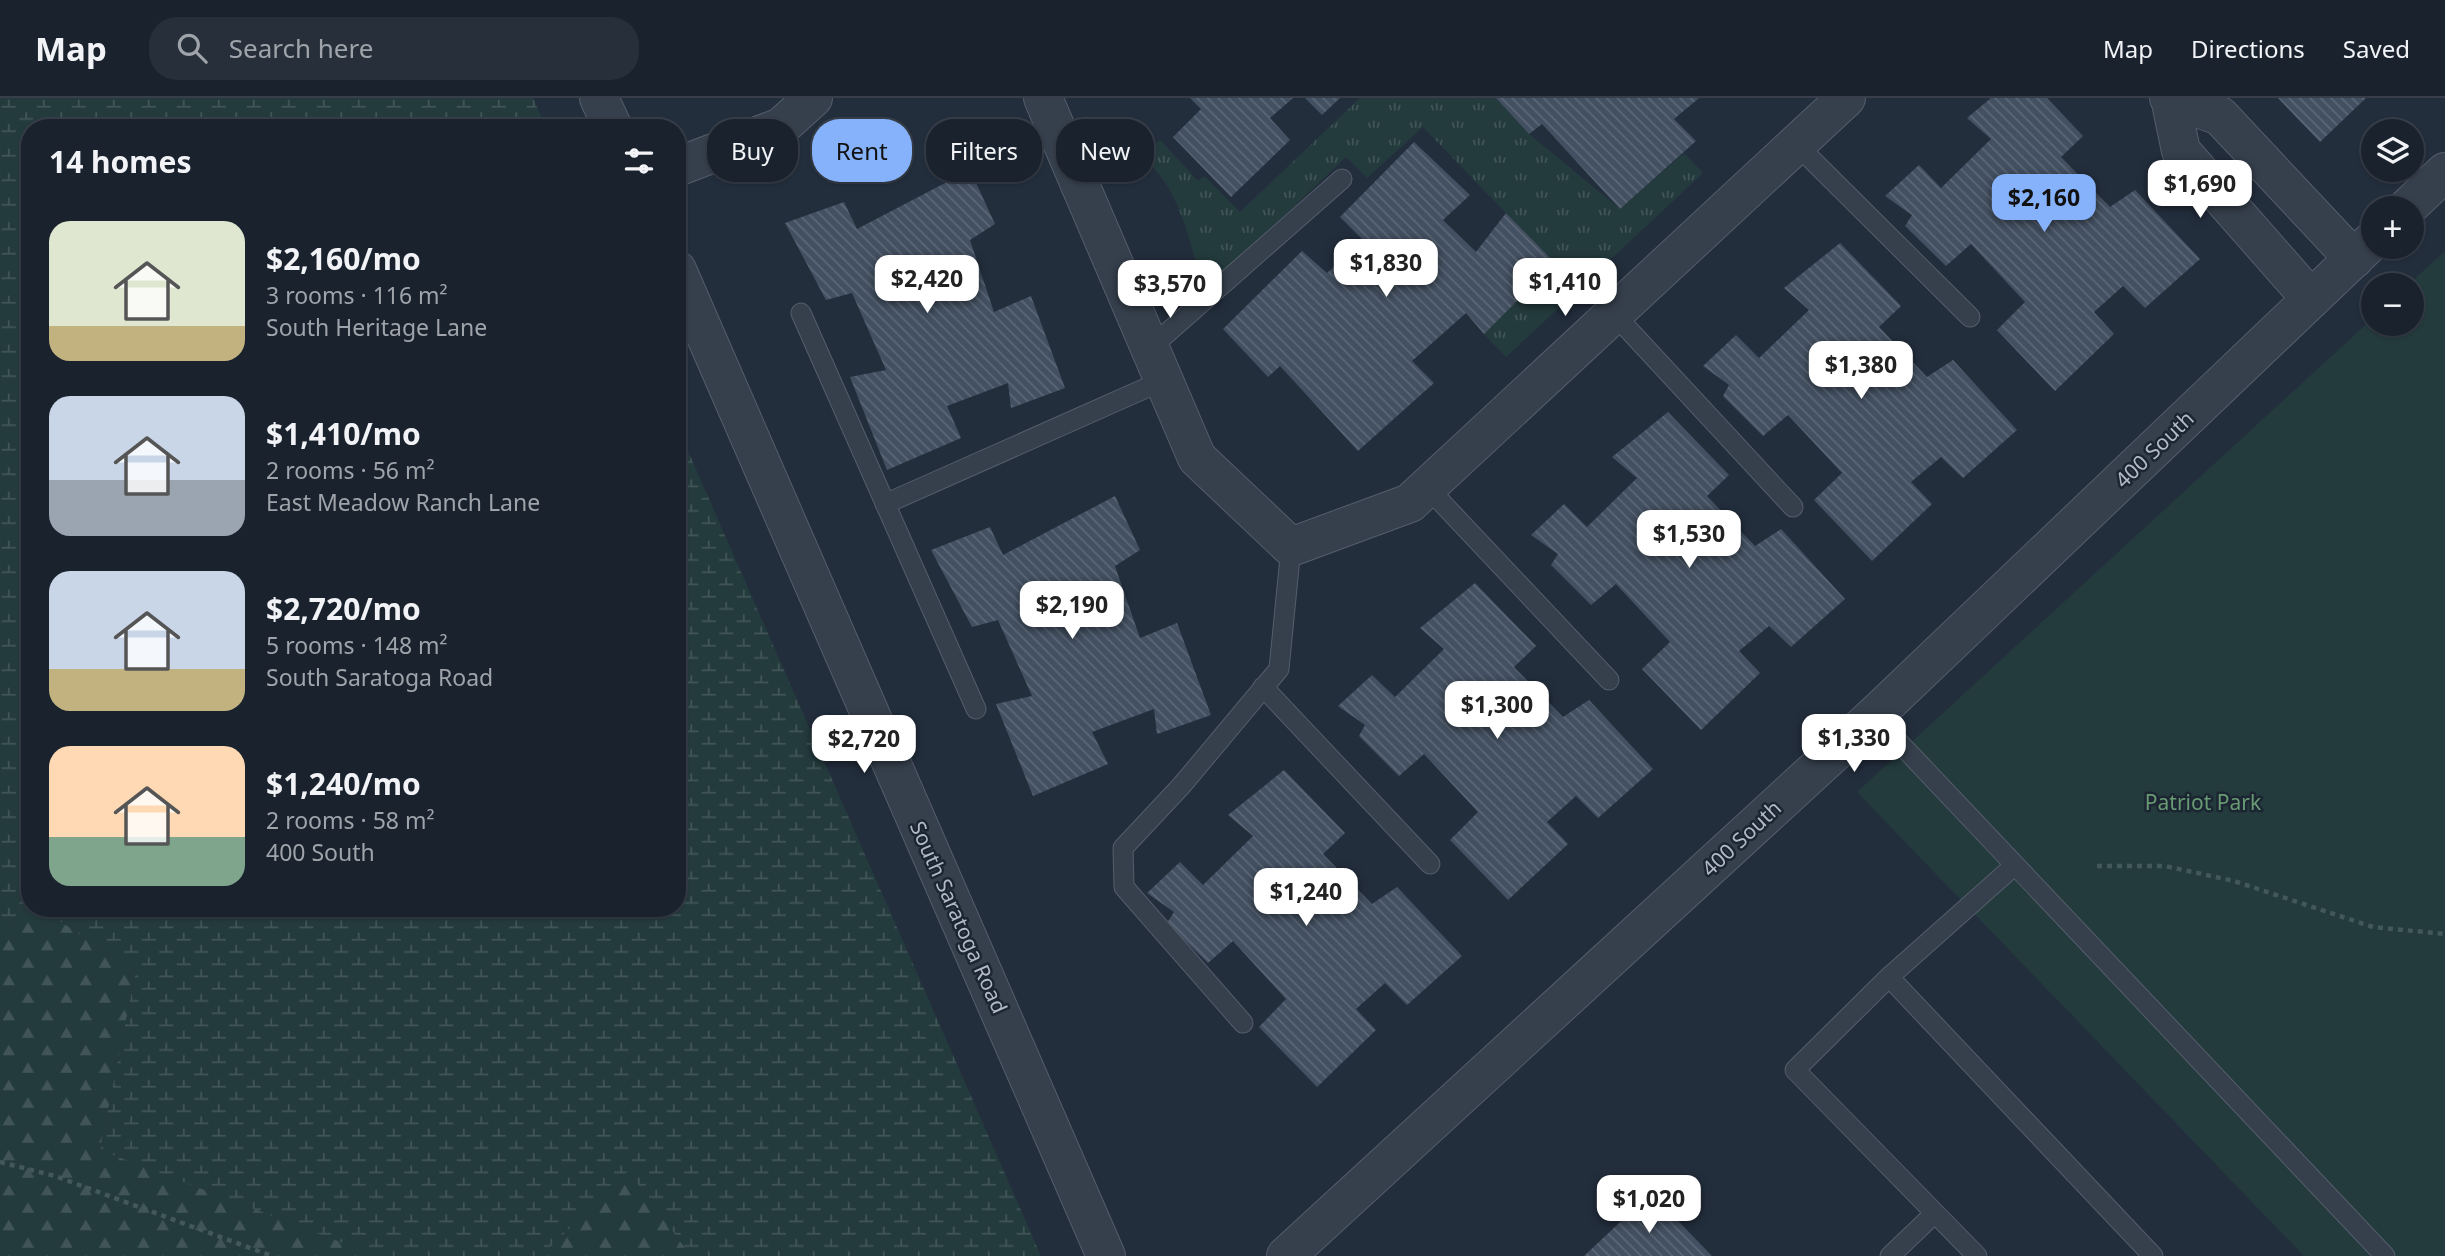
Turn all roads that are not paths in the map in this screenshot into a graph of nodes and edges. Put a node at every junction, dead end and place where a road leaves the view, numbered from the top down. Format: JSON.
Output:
{"nodes":[{"id":1,"x":599,"y":98,"type":"edge"},
{"id":2,"x":813,"y":98,"type":"edge"},
{"id":3,"x":1043,"y":98,"type":"edge"},
{"id":4,"x":1846,"y":98,"type":"edge"},
{"id":5,"x":2170,"y":98,"type":"edge"},
{"id":6,"x":609,"y":119,"type":"edge"},
{"id":7,"x":1796,"y":144,"type":"junction"},
{"id":8,"x":686,"y":164,"type":"edge"},
{"id":9,"x":2445,"y":173,"type":"edge"},
{"id":10,"x":1342,"y":178,"type":"dead end"},
{"id":11,"x":2420,"y":196,"type":"edge"},
{"id":12,"x":2361,"y":247,"type":"edge"},
{"id":13,"x":2361,"y":251,"type":"edge"},
{"id":14,"x":686,"y":291,"type":"edge"},
{"id":15,"x":2311,"y":299,"type":"junction"},
{"id":16,"x":801,"y":313,"type":"dead end"},
{"id":17,"x":1614,"y":314,"type":"junction"},
{"id":18,"x":1970,"y":317,"type":"dead end"},
{"id":19,"x":1157,"y":364,"type":"junction"},
{"id":20,"x":1427,"y":487,"type":"junction"},
{"id":21,"x":885,"y":504,"type":"junction"},
{"id":22,"x":1793,"y":507,"type":"dead end"},
{"id":23,"x":1291,"y":547,"type":"junction"},
{"id":24,"x":1609,"y":680,"type":"dead end"},
{"id":25,"x":1263,"y":687,"type":"junction"},
{"id":26,"x":976,"y":709,"type":"dead end"},
{"id":27,"x":1874,"y":716,"type":"junction"},
{"id":28,"x":1430,"y":864,"type":"dead end"},
{"id":29,"x":2015,"y":864,"type":"junction"},
{"id":30,"x":1889,"y":977,"type":"junction"},
{"id":31,"x":1243,"y":1023,"type":"dead end"},
{"id":32,"x":1935,"y":1213,"type":"junction"},
{"id":33,"x":1106,"y":1256,"type":"edge"},
{"id":34,"x":1286,"y":1256,"type":"edge"},
{"id":35,"x":1890,"y":1256,"type":"edge"},
{"id":36,"x":1977,"y":1256,"type":"edge"},
{"id":37,"x":2152,"y":1256,"type":"edge"},
{"id":38,"x":2385,"y":1256,"type":"edge"}],
"edges":[{"from":1,"to":6,"type":"street"},
{"from":2,"to":8,"type":"street"},
{"from":3,"to":19,"type":"street"},
{"from":4,"to":7,"type":"street"},
{"from":5,"to":12,"type":"street"},
{"from":5,"to":15,"type":"street"},
{"from":7,"to":17,"type":"street"},
{"from":7,"to":18,"type":"lane"},
{"from":9,"to":11,"type":"street"},
{"from":10,"to":19,"type":"lane"},
{"from":13,"to":15,"type":"street","name":"400 South"},
{"from":14,"to":33,"type":"street","name":"South Saratoga Road"},
{"from":15,"to":27,"type":"street","name":"400 South"},
{"from":16,"to":21,"type":"lane"},
{"from":17,"to":20,"type":"street"},
{"from":17,"to":22,"type":"lane"},
{"from":19,"to":21,"type":"lane"},
{"from":19,"to":23,"type":"street"},
{"from":20,"to":23,"type":"street"},
{"from":20,"to":24,"type":"lane"},
{"from":21,"to":26,"type":"lane"},
{"from":23,"to":25,"type":"lane"},
{"from":25,"to":28,"type":"lane"},
{"from":25,"to":31,"type":"lane"},
{"from":27,"to":29,"type":"lane"},
{"from":27,"to":34,"type":"street","name":"400 South"},
{"from":29,"to":30,"type":"lane"},
{"from":29,"to":38,"type":"lane"},
{"from":30,"to":32,"type":"lane"},
{"from":30,"to":37,"type":"lane"},
{"from":32,"to":35,"type":"lane"},
{"from":32,"to":36,"type":"lane"}]}
